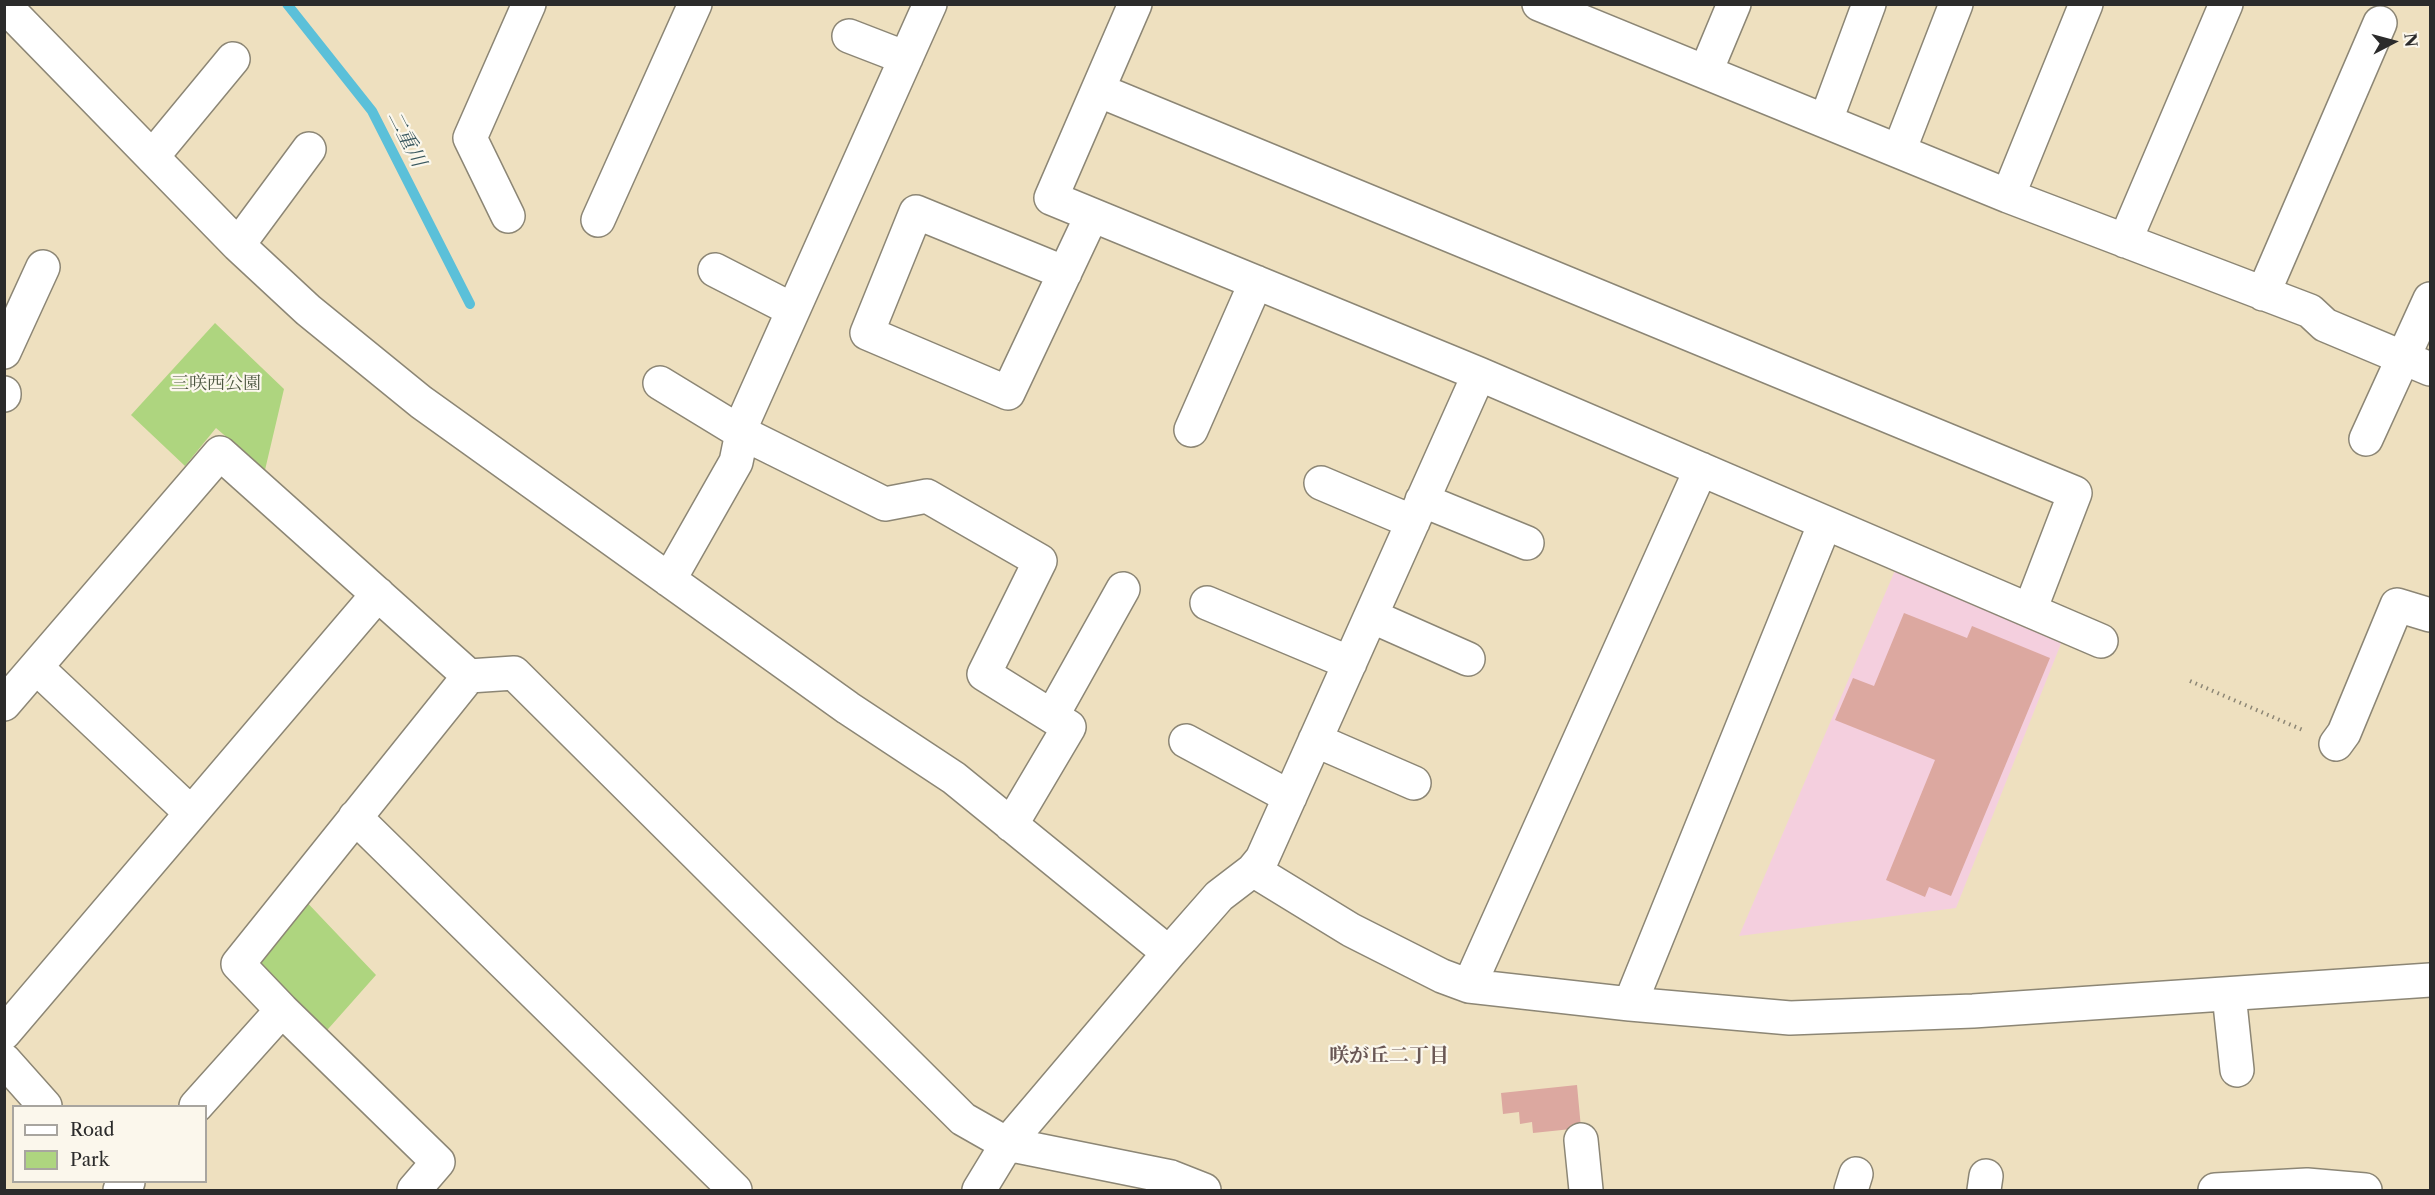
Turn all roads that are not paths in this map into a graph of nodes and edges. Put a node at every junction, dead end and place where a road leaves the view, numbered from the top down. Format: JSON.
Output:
{"nodes":[{"id":1,"x":529,"y":4,"type":"edge"},
{"id":2,"x":695,"y":4,"type":"edge"},
{"id":3,"x":930,"y":4,"type":"edge"},
{"id":4,"x":1136,"y":4,"type":"edge"},
{"id":5,"x":1539,"y":4,"type":"edge"},
{"id":6,"x":1734,"y":4,"type":"edge"},
{"id":7,"x":1869,"y":4,"type":"edge"},
{"id":8,"x":1956,"y":4,"type":"edge"},
{"id":9,"x":2086,"y":4,"type":"edge"},
{"id":10,"x":2226,"y":4,"type":"edge"},
{"id":11,"x":4,"y":5,"type":"edge"},
{"id":12,"x":1586,"y":13,"type":"edge"},
{"id":13,"x":2380,"y":23,"type":"dead end"},
{"id":14,"x":849,"y":36,"type":"dead end"},
{"id":15,"x":233,"y":58,"type":"dead end"},
{"id":16,"x":906,"y":58,"type":"junction"},
{"id":17,"x":1706,"y":71,"type":"junction"},
{"id":18,"x":1098,"y":90,"type":"junction"},
{"id":19,"x":1826,"y":120,"type":"junction"},
{"id":20,"x":309,"y":149,"type":"dead end"},
{"id":21,"x":1899,"y":151,"type":"junction"},
{"id":22,"x":152,"y":157,"type":"junction"},
{"id":23,"x":2008,"y":196,"type":"junction"},
{"id":24,"x":1092,"y":215,"type":"junction"},
{"id":25,"x":508,"y":216,"type":"dead end"},
{"id":26,"x":598,"y":220,"type":"dead end"},
{"id":27,"x":2125,"y":241,"type":"junction"},
{"id":28,"x":238,"y":244,"type":"junction"},
{"id":29,"x":43,"y":267,"type":"dead end"},
{"id":30,"x":715,"y":270,"type":"dead end"},
{"id":31,"x":1065,"y":273,"type":"junction"},
{"id":32,"x":1256,"y":282,"type":"junction"},
{"id":33,"x":2263,"y":294,"type":"junction"},
{"id":34,"x":2430,"y":299,"type":"edge"},
{"id":35,"x":793,"y":310,"type":"junction"},
{"id":36,"x":4,"y":352,"type":"edge"},
{"id":37,"x":2417,"y":363,"type":"edge"},
{"id":38,"x":1479,"y":374,"type":"junction"},
{"id":39,"x":660,"y":382,"type":"dead end"},
{"id":40,"x":1191,"y":430,"type":"dead end"},
{"id":41,"x":742,"y":433,"type":"junction"},
{"id":42,"x":2367,"y":439,"type":"dead end"},
{"id":43,"x":1701,"y":469,"type":"junction"},
{"id":44,"x":1321,"y":483,"type":"dead end"},
{"id":45,"x":1417,"y":511,"type":"junction"},
{"id":46,"x":1825,"y":523,"type":"junction"},
{"id":47,"x":1527,"y":543,"type":"dead end"},
{"id":48,"x":669,"y":580,"type":"junction"},
{"id":49,"x":1123,"y":589,"type":"dead end"},
{"id":50,"x":378,"y":594,"type":"junction"},
{"id":51,"x":1207,"y":603,"type":"dead end"},
{"id":52,"x":2030,"y":610,"type":"junction"},
{"id":53,"x":2430,"y":615,"type":"edge"},
{"id":54,"x":1371,"y":616,"type":"junction"},
{"id":55,"x":2102,"y":641,"type":"dead end"},
{"id":56,"x":1468,"y":659,"type":"dead end"},
{"id":57,"x":1350,"y":663,"type":"junction"},
{"id":58,"x":36,"y":667,"type":"junction"},
{"id":59,"x":469,"y":676,"type":"junction"},
{"id":60,"x":4,"y":705,"type":"edge"},
{"id":61,"x":1052,"y":716,"type":"junction"},
{"id":62,"x":1316,"y":740,"type":"junction"},
{"id":63,"x":1186,"y":741,"type":"dead end"},
{"id":64,"x":2336,"y":744,"type":"road end"},
{"id":65,"x":1414,"y":783,"type":"dead end"},
{"id":66,"x":1290,"y":797,"type":"junction"},
{"id":67,"x":190,"y":812,"type":"junction"},
{"id":68,"x":355,"y":817,"type":"junction"},
{"id":69,"x":1011,"y":825,"type":"junction"},
{"id":70,"x":1253,"y":870,"type":"junction"},
{"id":71,"x":1169,"y":953,"type":"junction"},
{"id":72,"x":2430,"y":980,"type":"edge"},
{"id":73,"x":1469,"y":986,"type":"junction"},
{"id":74,"x":2229,"y":994,"type":"junction"},
{"id":75,"x":1630,"y":1004,"type":"junction"},
{"id":76,"x":282,"y":1010,"type":"junction"},
{"id":77,"x":4,"y":1033,"type":"edge"},
{"id":78,"x":4,"y":1060,"type":"edge"},
{"id":79,"x":2237,"y":1070,"type":"dead end"},
{"id":80,"x":43,"y":1105,"type":"edge"},
{"id":81,"x":198,"y":1105,"type":"edge"},
{"id":82,"x":1581,"y":1140,"type":"dead end"},
{"id":83,"x":1007,"y":1144,"type":"junction"},
{"id":84,"x":1168,"y":1184,"type":"edge"},
{"id":85,"x":2307,"y":1188,"type":"edge"},
{"id":86,"x":414,"y":1191,"type":"edge"},
{"id":87,"x":735,"y":1191,"type":"edge"},
{"id":88,"x":979,"y":1191,"type":"edge"},
{"id":89,"x":1204,"y":1191,"type":"edge"},
{"id":90,"x":1586,"y":1191,"type":"edge"},
{"id":91,"x":2215,"y":1191,"type":"edge"},
{"id":92,"x":2365,"y":1191,"type":"edge"}],
"edges":[{"from":1,"to":25,"type":"street"},
{"from":2,"to":26,"type":"street"},
{"from":3,"to":16,"type":"street"},
{"from":4,"to":18,"type":"street"},
{"from":5,"to":12,"type":"street"},
{"from":6,"to":17,"type":"street"},
{"from":7,"to":19,"type":"street"},
{"from":8,"to":21,"type":"street"},
{"from":9,"to":23,"type":"street"},
{"from":10,"to":27,"type":"street"},
{"from":11,"to":22,"type":"street"},
{"from":12,"to":17,"type":"street"},
{"from":13,"to":33,"type":"street"},
{"from":14,"to":16,"type":"street"},
{"from":15,"to":22,"type":"street"},
{"from":16,"to":35,"type":"street"},
{"from":17,"to":19,"type":"street"},
{"from":18,"to":24,"type":"street"},
{"from":18,"to":52,"type":"street"},
{"from":19,"to":21,"type":"street"},
{"from":20,"to":28,"type":"street"},
{"from":21,"to":23,"type":"street"},
{"from":22,"to":28,"type":"street"},
{"from":23,"to":27,"type":"street"},
{"from":24,"to":31,"type":"street"},
{"from":24,"to":32,"type":"street"},
{"from":27,"to":33,"type":"street"},
{"from":28,"to":48,"type":"street"},
{"from":29,"to":36,"type":"street"},
{"from":30,"to":35,"type":"street"},
{"from":31,"to":31,"type":"street"},
{"from":32,"to":38,"type":"street"},
{"from":32,"to":40,"type":"street"},
{"from":33,"to":37,"type":"street"},
{"from":34,"to":37,"type":"street"},
{"from":35,"to":41,"type":"street"},
{"from":37,"to":42,"type":"street"},
{"from":38,"to":43,"type":"street"},
{"from":38,"to":45,"type":"street"},
{"from":39,"to":41,"type":"street"},
{"from":41,"to":48,"type":"street"},
{"from":41,"to":61,"type":"street"},
{"from":43,"to":46,"type":"street"},
{"from":43,"to":73,"type":"street"},
{"from":44,"to":45,"type":"street"},
{"from":45,"to":47,"type":"street"},
{"from":45,"to":54,"type":"street"},
{"from":46,"to":52,"type":"street"},
{"from":46,"to":75,"type":"street"},
{"from":48,"to":69,"type":"street"},
{"from":49,"to":61,"type":"street"},
{"from":50,"to":58,"type":"street"},
{"from":50,"to":59,"type":"street"},
{"from":50,"to":67,"type":"street"},
{"from":51,"to":57,"type":"street"},
{"from":52,"to":55,"type":"street"},
{"from":53,"to":64,"type":"street"},
{"from":54,"to":56,"type":"street"},
{"from":54,"to":57,"type":"street"},
{"from":57,"to":62,"type":"street"},
{"from":58,"to":60,"type":"street"},
{"from":58,"to":67,"type":"street"},
{"from":59,"to":68,"type":"street"},
{"from":59,"to":83,"type":"street"},
{"from":61,"to":69,"type":"street"},
{"from":62,"to":65,"type":"street"},
{"from":62,"to":66,"type":"street"},
{"from":63,"to":66,"type":"street"},
{"from":66,"to":70,"type":"street"},
{"from":67,"to":77,"type":"street"},
{"from":68,"to":76,"type":"street"},
{"from":68,"to":87,"type":"street"},
{"from":69,"to":71,"type":"street"},
{"from":70,"to":71,"type":"street"},
{"from":70,"to":73,"type":"street"},
{"from":71,"to":83,"type":"street"},
{"from":72,"to":74,"type":"street"},
{"from":73,"to":75,"type":"street"},
{"from":74,"to":75,"type":"street"},
{"from":74,"to":79,"type":"street"},
{"from":76,"to":81,"type":"street"},
{"from":76,"to":86,"type":"street"},
{"from":78,"to":80,"type":"street"},
{"from":82,"to":90,"type":"street"},
{"from":83,"to":84,"type":"street"},
{"from":83,"to":88,"type":"street"},
{"from":84,"to":89,"type":"street"},
{"from":85,"to":91,"type":"street"},
{"from":85,"to":92,"type":"street"}]}
